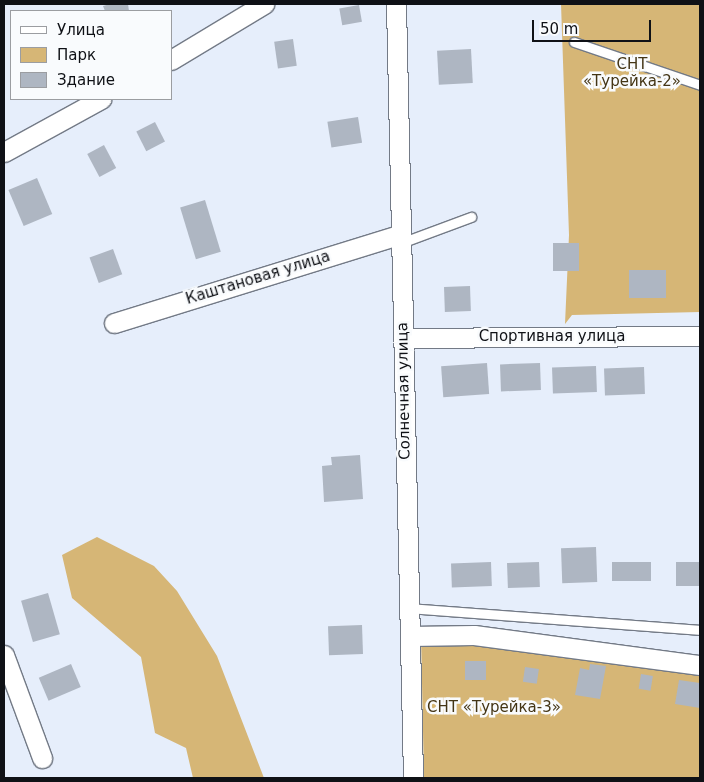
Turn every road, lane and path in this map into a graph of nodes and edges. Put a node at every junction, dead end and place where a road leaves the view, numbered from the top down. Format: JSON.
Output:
{"nodes":[{"id":1,"x":264,"y":4,"type":"edge"},
{"id":2,"x":396,"y":4,"type":"edge"},
{"id":3,"x":574,"y":42,"type":"dead end"},
{"id":4,"x":172,"y":59,"type":"edge"},
{"id":5,"x":700,"y":85,"type":"edge"},
{"id":6,"x":99,"y":100,"type":"edge"},
{"id":7,"x":4,"y":152,"type":"edge"},
{"id":8,"x":471,"y":217,"type":"dead end"},
{"id":9,"x":401,"y":238,"type":"junction"},
{"id":10,"x":114,"y":323,"type":"dead end"},
{"id":11,"x":700,"y":336,"type":"edge"},
{"id":12,"x":403,"y":338,"type":"junction"},
{"id":13,"x":409,"y":608,"type":"junction"},
{"id":14,"x":700,"y":630,"type":"edge"},
{"id":15,"x":410,"y":636,"type":"junction"},
{"id":16,"x":4,"y":655,"type":"edge"},
{"id":17,"x":700,"y":665,"type":"edge"},
{"id":18,"x":42,"y":758,"type":"dead end"},
{"id":19,"x":413,"y":778,"type":"edge"}],
"edges":[{"from":1,"to":4,"type":"street"},
{"from":2,"to":9,"type":"street","name":"Солнечная улица"},
{"from":3,"to":5,"type":"lane"},
{"from":6,"to":7,"type":"street"},
{"from":8,"to":9,"type":"lane"},
{"from":9,"to":10,"type":"street","name":"Каштановая улица"},
{"from":9,"to":12,"type":"street","name":"Солнечная улица"},
{"from":11,"to":12,"type":"street","name":"Спортивная улица"},
{"from":12,"to":13,"type":"street","name":"Солнечная улица"},
{"from":13,"to":14,"type":"lane"},
{"from":13,"to":15,"type":"street","name":"Солнечная улица"},
{"from":15,"to":17,"type":"street"},
{"from":15,"to":19,"type":"street","name":"Солнечная улица"},
{"from":16,"to":18,"type":"street"}]}
